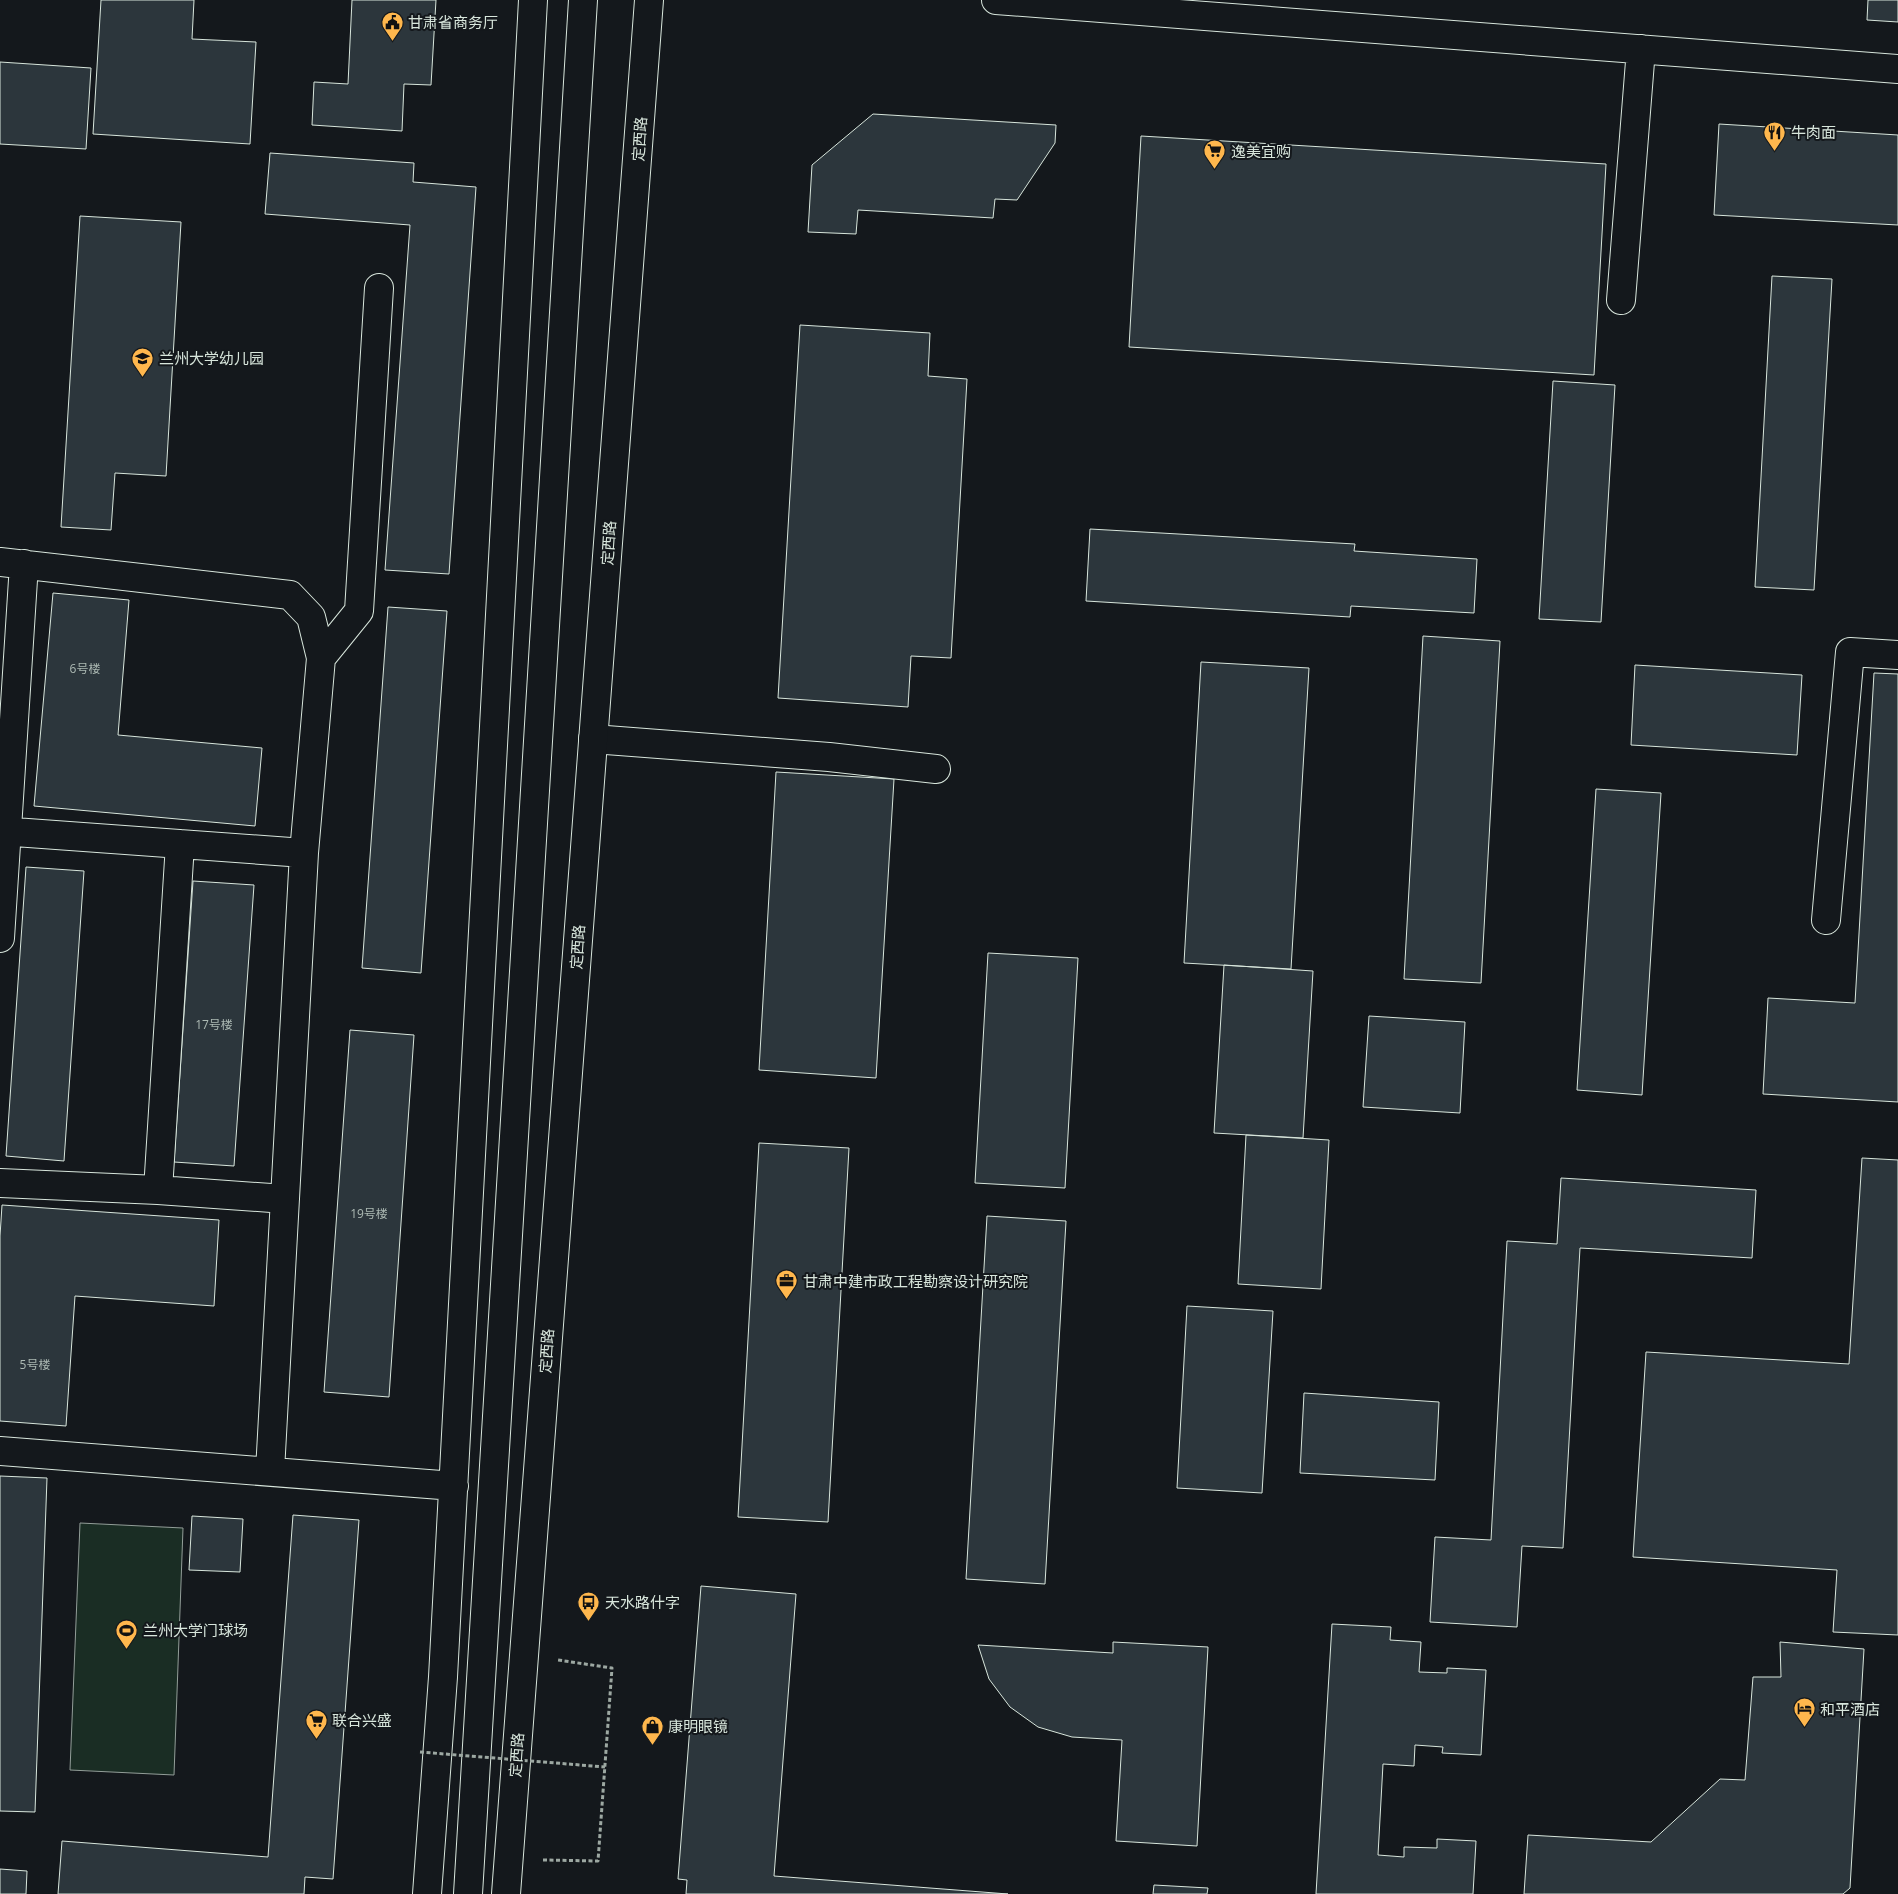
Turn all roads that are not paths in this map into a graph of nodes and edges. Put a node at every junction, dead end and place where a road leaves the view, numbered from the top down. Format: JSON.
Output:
{"nodes":[{"id":1,"x":533,"y":0,"type":"edge"},
{"id":2,"x":583,"y":0,"type":"edge"},
{"id":3,"x":649,"y":0,"type":"edge"},
{"id":4,"x":996,"y":0,"type":"edge"},
{"id":5,"x":1641,"y":49,"type":"junction"},
{"id":6,"x":1898,"y":68,"type":"edge"},
{"id":7,"x":379,"y":288,"type":"dead end"},
{"id":8,"x":1621,"y":300,"type":"dead end"},
{"id":9,"x":12,"y":563,"type":"edge"},
{"id":10,"x":1898,"y":655,"type":"edge"},
{"id":11,"x":321,"y":658,"type":"junction"},
{"id":12,"x":593,"y":739,"type":"junction"},
{"id":13,"x":936,"y":768,"type":"dead end"},
{"id":14,"x":4,"y":831,"type":"edge"},
{"id":15,"x":180,"y":844,"type":"junction"},
{"id":16,"x":304,"y":853,"type":"junction"},
{"id":17,"x":1826,"y":920,"type":"dead end"},
{"id":18,"x":0,"y":938,"type":"edge"},
{"id":19,"x":0,"y":1183,"type":"edge"},
{"id":20,"x":158,"y":1190,"type":"junction"},
{"id":21,"x":285,"y":1199,"type":"junction"},
{"id":22,"x":0,"y":1451,"type":"edge"},
{"id":23,"x":270,"y":1472,"type":"junction"},
{"id":24,"x":454,"y":1486,"type":"junction"},
{"id":25,"x":427,"y":1894,"type":"edge"},
{"id":26,"x":468,"y":1894,"type":"edge"},
{"id":27,"x":506,"y":1894,"type":"edge"}],
"edges":[{"from":1,"to":24,"type":"street"},
{"from":2,"to":26,"type":"street"},
{"from":3,"to":12,"type":"street","name":"定西路"},
{"from":4,"to":5,"type":"street"},
{"from":5,"to":6,"type":"street"},
{"from":5,"to":8,"type":"street"},
{"from":7,"to":11,"type":"street"},
{"from":9,"to":11,"type":"street"},
{"from":9,"to":14,"type":"street"},
{"from":10,"to":17,"type":"street"},
{"from":11,"to":16,"type":"street"},
{"from":12,"to":13,"type":"street"},
{"from":12,"to":27,"type":"street","name":"定西路"},
{"from":14,"to":15,"type":"street"},
{"from":14,"to":18,"type":"street"},
{"from":15,"to":16,"type":"street"},
{"from":15,"to":20,"type":"street"},
{"from":16,"to":21,"type":"street"},
{"from":19,"to":20,"type":"street"},
{"from":20,"to":21,"type":"street"},
{"from":21,"to":23,"type":"street"},
{"from":22,"to":23,"type":"street"},
{"from":23,"to":24,"type":"street"},
{"from":24,"to":25,"type":"street"}]}
